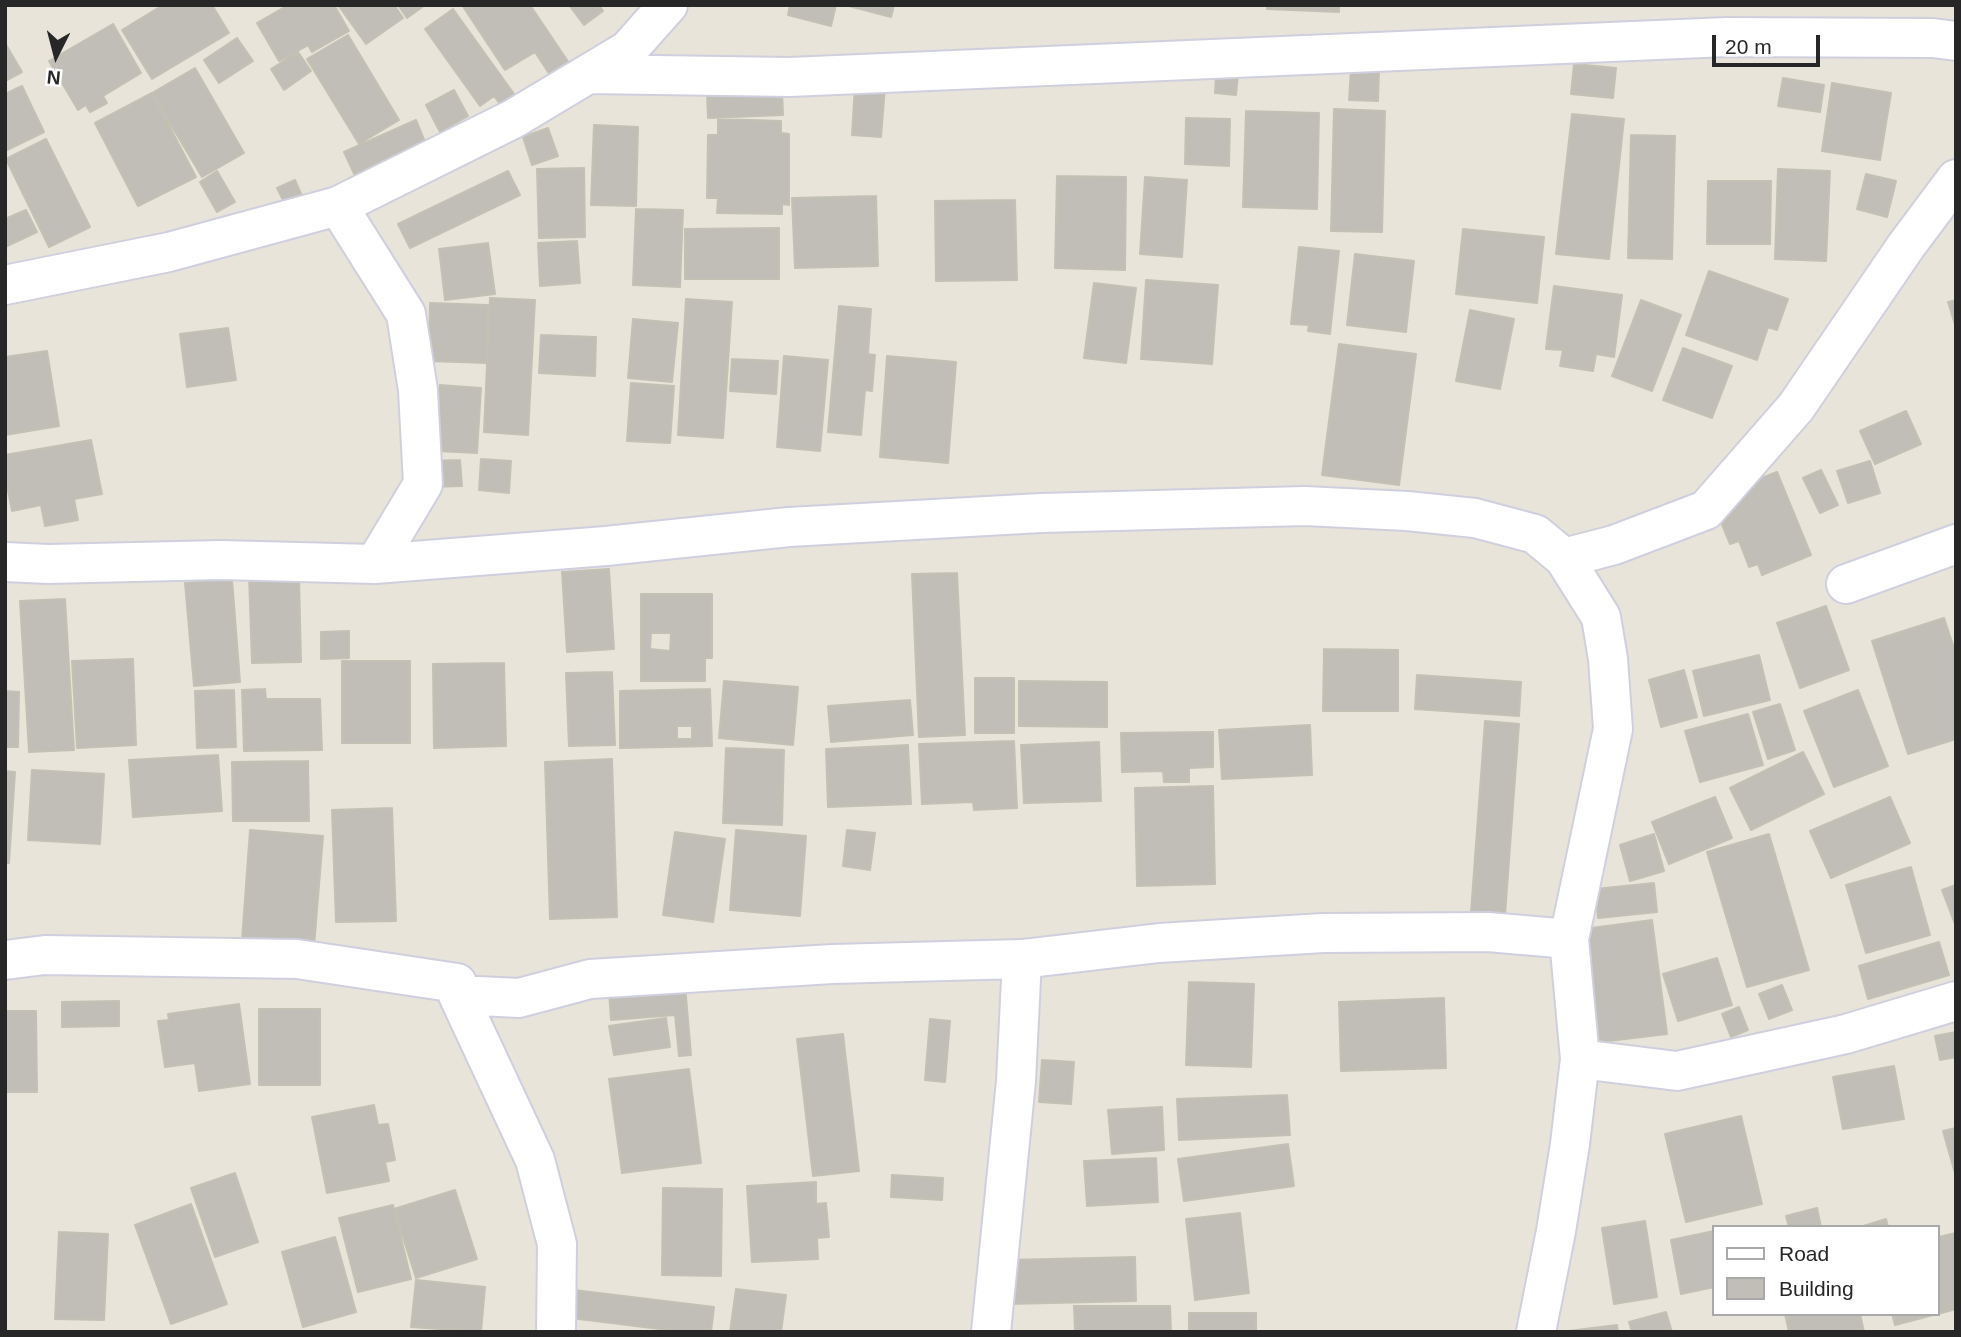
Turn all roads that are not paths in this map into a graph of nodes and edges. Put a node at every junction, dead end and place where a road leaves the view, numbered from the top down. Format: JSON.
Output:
{"nodes":[{"id":1,"x":668,"y":5,"type":"edge"},
{"id":2,"x":1956,"y":41,"type":"edge"},
{"id":3,"x":588,"y":74,"type":"junction"},
{"id":4,"x":1956,"y":179,"type":"edge"},
{"id":5,"x":338,"y":206,"type":"junction"},
{"id":6,"x":5,"y":285,"type":"edge"},
{"id":7,"x":1956,"y":544,"type":"edge"},
{"id":8,"x":1564,"y":558,"type":"junction"},
{"id":9,"x":5,"y":562,"type":"edge"},
{"id":10,"x":374,"y":564,"type":"junction"},
{"id":11,"x":1846,"y":584,"type":"dead end"},
{"id":12,"x":1569,"y":939,"type":"junction"},
{"id":13,"x":1022,"y":959,"type":"junction"},
{"id":14,"x":5,"y":960,"type":"edge"},
{"id":15,"x":458,"y":995,"type":"junction"},
{"id":16,"x":1956,"y":1001,"type":"edge"},
{"id":17,"x":1580,"y":1059,"type":"junction"},
{"id":18,"x":556,"y":1332,"type":"edge"},
{"id":19,"x":991,"y":1332,"type":"edge"},
{"id":20,"x":1536,"y":1332,"type":"edge"}],
"edges":[{"from":1,"to":3,"type":"street"},
{"from":2,"to":3,"type":"street"},
{"from":3,"to":5,"type":"street"},
{"from":4,"to":8,"type":"street"},
{"from":5,"to":6,"type":"street"},
{"from":5,"to":10,"type":"street"},
{"from":7,"to":11,"type":"street"},
{"from":8,"to":10,"type":"street"},
{"from":8,"to":12,"type":"street"},
{"from":9,"to":10,"type":"street"},
{"from":12,"to":13,"type":"street"},
{"from":12,"to":17,"type":"street"},
{"from":13,"to":15,"type":"street"},
{"from":13,"to":19,"type":"street"},
{"from":14,"to":15,"type":"street"},
{"from":15,"to":18,"type":"street"},
{"from":16,"to":17,"type":"street"},
{"from":17,"to":20,"type":"street"}]}
